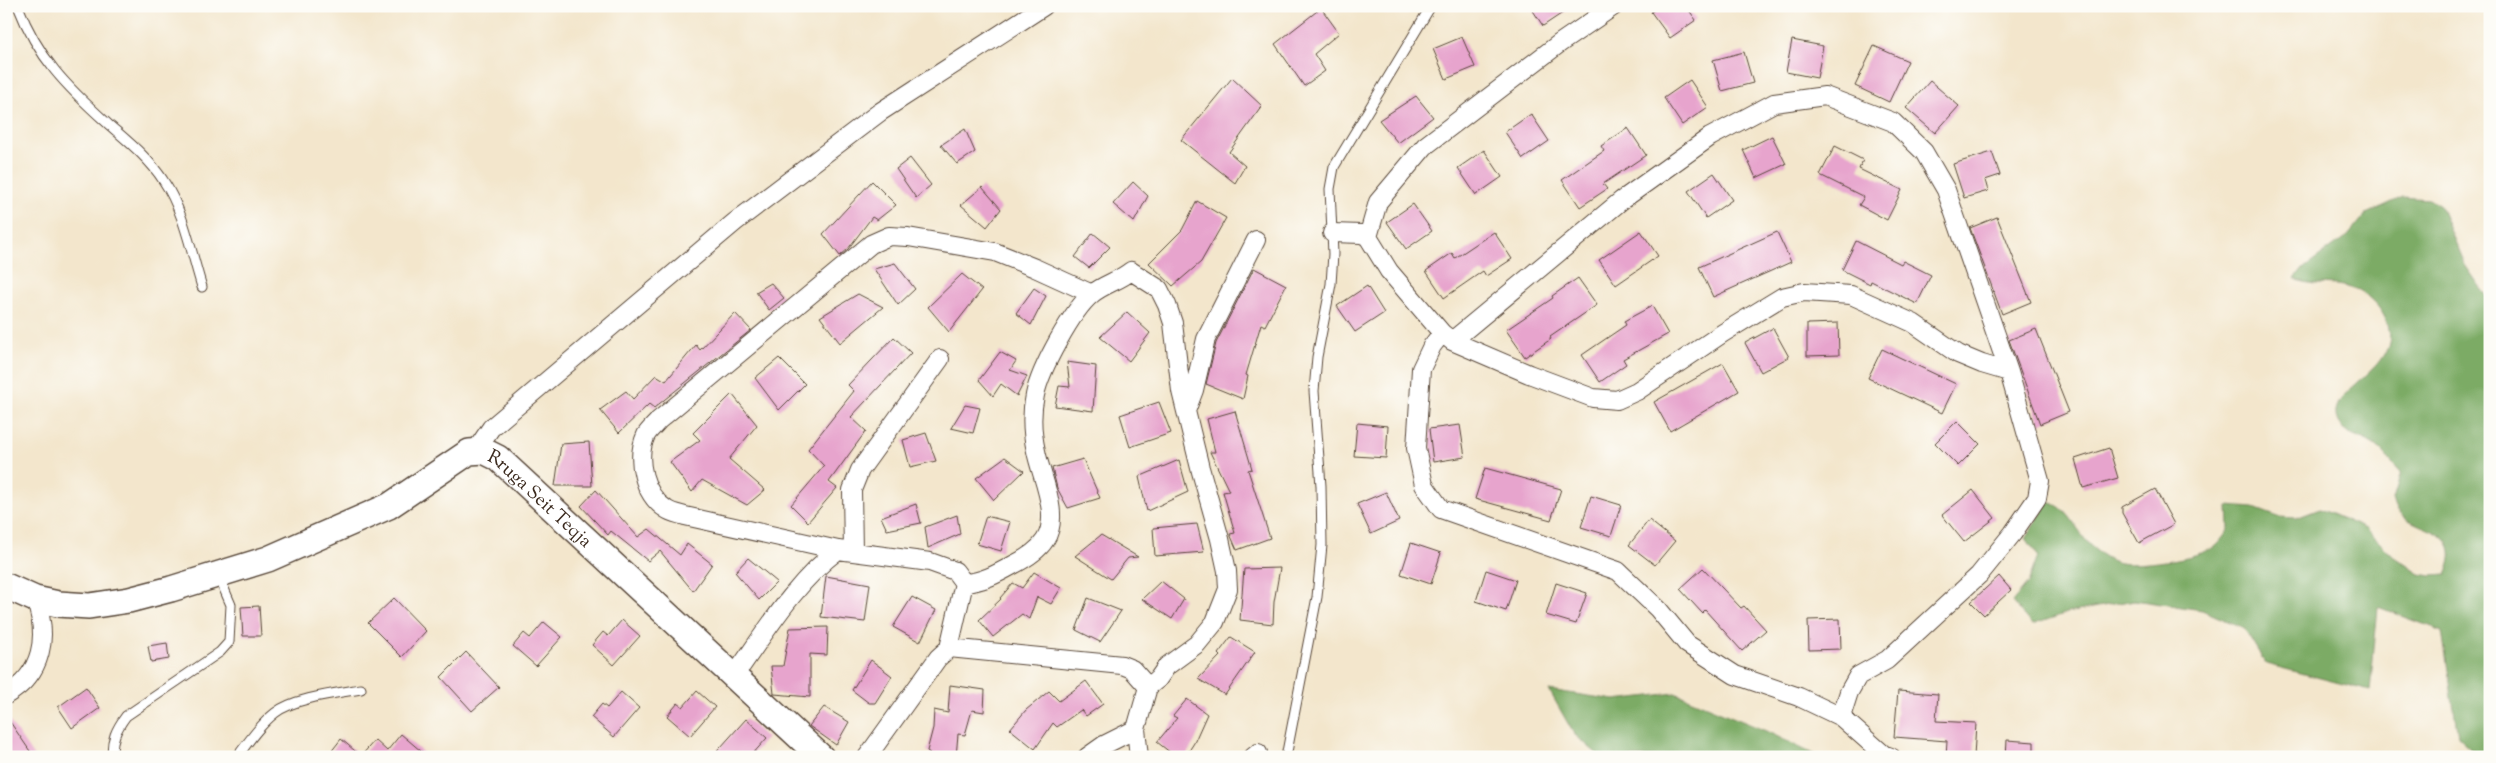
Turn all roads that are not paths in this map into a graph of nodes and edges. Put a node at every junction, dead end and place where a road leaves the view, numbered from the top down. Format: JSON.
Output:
{"nodes":[{"id":1,"x":18,"y":6,"type":"edge"},
{"id":2,"x":1044,"y":6,"type":"edge"},
{"id":3,"x":1431,"y":6,"type":"edge"},
{"id":4,"x":1614,"y":6,"type":"edge"},
{"id":5,"x":1332,"y":233,"type":"junction"},
{"id":6,"x":1368,"y":237,"type":"junction"},
{"id":7,"x":1256,"y":240,"type":"dead end"},
{"id":8,"x":202,"y":287,"type":"dead end"},
{"id":9,"x":1092,"y":294,"type":"junction"},
{"id":10,"x":1447,"y":337,"type":"junction"},
{"id":11,"x":940,"y":359,"type":"dead end"},
{"id":12,"x":2008,"y":372,"type":"junction"},
{"id":13,"x":1186,"y":411,"type":"junction"},
{"id":14,"x":476,"y":450,"type":"junction"},
{"id":15,"x":845,"y":551,"type":"junction"},
{"id":16,"x":218,"y":574,"type":"junction"},
{"id":17,"x":964,"y":583,"type":"junction"},
{"id":18,"x":6,"y":586,"type":"edge"},
{"id":19,"x":35,"y":599,"type":"junction"},
{"id":20,"x":949,"y":648,"type":"junction"},
{"id":21,"x":742,"y":665,"type":"dead end"},
{"id":22,"x":1148,"y":687,"type":"junction"},
{"id":23,"x":361,"y":689,"type":"dead end"},
{"id":24,"x":6,"y":695,"type":"edge"},
{"id":25,"x":1841,"y":717,"type":"junction"},
{"id":26,"x":1136,"y":729,"type":"junction"},
{"id":27,"x":113,"y":757,"type":"edge"},
{"id":28,"x":238,"y":757,"type":"edge"},
{"id":29,"x":820,"y":757,"type":"edge"},
{"id":30,"x":867,"y":757,"type":"edge"},
{"id":31,"x":1087,"y":757,"type":"edge"},
{"id":32,"x":1139,"y":757,"type":"edge"},
{"id":33,"x":1286,"y":757,"type":"edge"},
{"id":34,"x":1891,"y":757,"type":"edge"}],
"edges":[{"from":1,"to":8,"type":"lane"},
{"from":2,"to":14,"type":"street"},
{"from":3,"to":5,"type":"lane"},
{"from":4,"to":6,"type":"street"},
{"from":5,"to":6,"type":"street"},
{"from":5,"to":33,"type":"lane"},
{"from":6,"to":10,"type":"street"},
{"from":7,"to":13,"type":"street"},
{"from":9,"to":13,"type":"street"},
{"from":9,"to":15,"type":"street"},
{"from":9,"to":17,"type":"street"},
{"from":10,"to":12,"type":"street"},
{"from":10,"to":12,"type":"street"},
{"from":10,"to":25,"type":"street"},
{"from":11,"to":15,"type":"street"},
{"from":12,"to":25,"type":"street"},
{"from":13,"to":22,"type":"street"},
{"from":14,"to":16,"type":"main road","name":"Rruga Seit Teqja"},
{"from":14,"to":29,"type":"main road","name":"Rruga Seit Teqja"},
{"from":15,"to":17,"type":"street"},
{"from":15,"to":21,"type":"street"},
{"from":16,"to":19,"type":"main road","name":"Rruga Seit Teqja"},
{"from":16,"to":27,"type":"lane"},
{"from":17,"to":20,"type":"street"},
{"from":18,"to":19,"type":"main road","name":"Rruga Seit Teqja"},
{"from":19,"to":24,"type":"street"},
{"from":20,"to":22,"type":"street"},
{"from":20,"to":30,"type":"street"},
{"from":22,"to":26,"type":"street"},
{"from":23,"to":28,"type":"lane"},
{"from":25,"to":34,"type":"street"},
{"from":26,"to":31,"type":"street"},
{"from":26,"to":32,"type":"street"}]}
